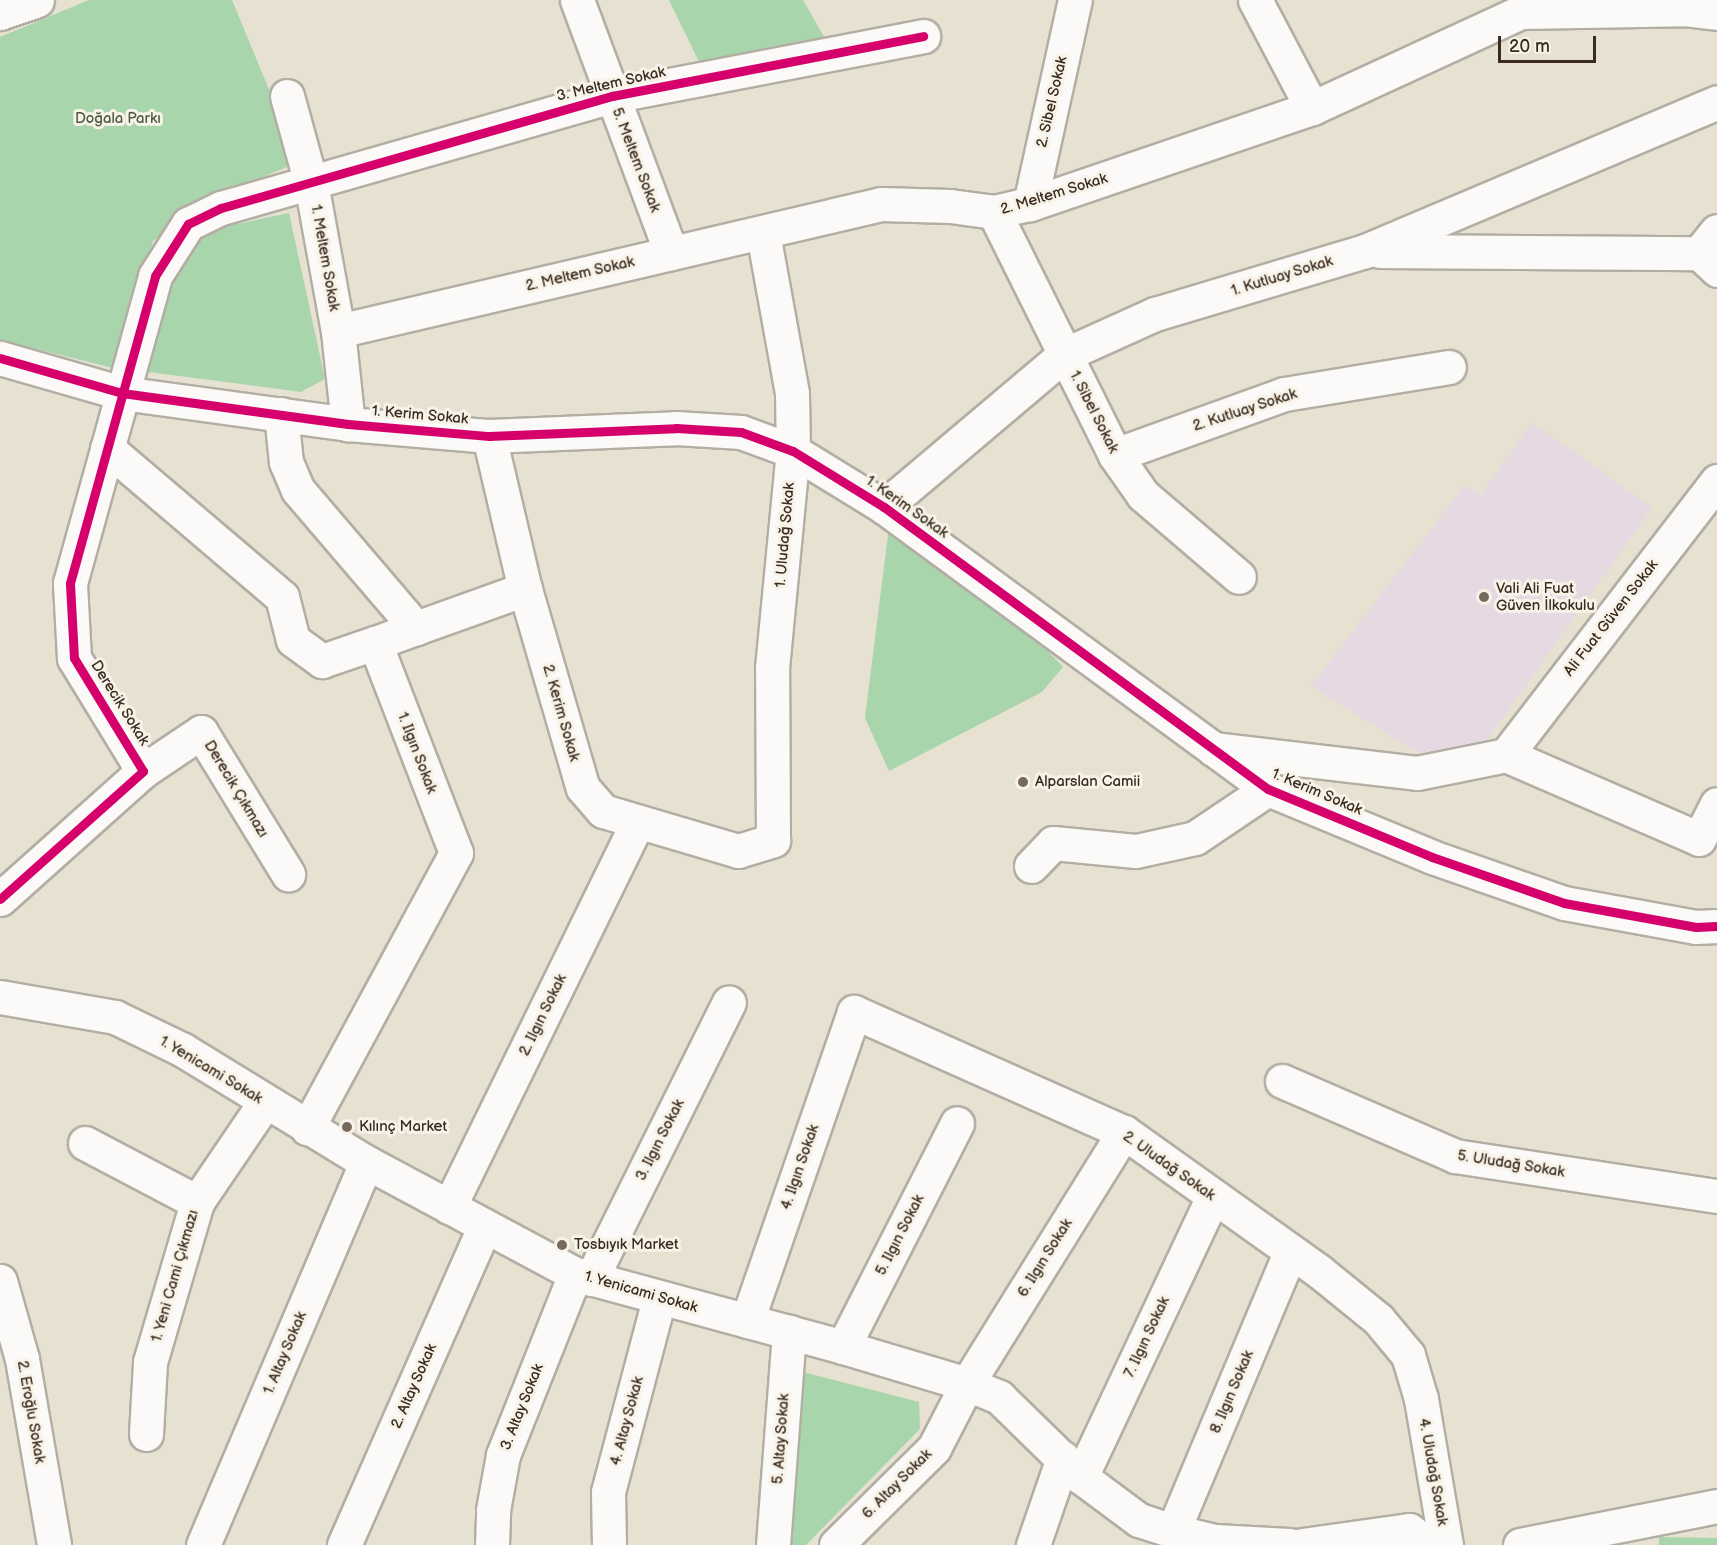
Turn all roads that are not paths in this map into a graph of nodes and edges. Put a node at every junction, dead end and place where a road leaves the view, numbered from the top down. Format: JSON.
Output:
{"nodes":[{"id":1,"x":37,"y":0,"type":"edge"},
{"id":2,"x":577,"y":0,"type":"edge"},
{"id":3,"x":1075,"y":0,"type":"edge"},
{"id":4,"x":1255,"y":0,"type":"edge"},
{"id":5,"x":0,"y":13,"type":"edge"},
{"id":6,"x":1717,"y":14,"type":"edge"},
{"id":7,"x":923,"y":36,"type":"dead end"},
{"id":8,"x":287,"y":96,"type":"dead end"},
{"id":9,"x":612,"y":96,"type":"junction"},
{"id":10,"x":1717,"y":102,"type":"edge"},
{"id":11,"x":1312,"y":108,"type":"junction"},
{"id":12,"x":311,"y":183,"type":"junction"},
{"id":13,"x":1030,"y":204,"type":"junction"},
{"id":14,"x":994,"y":212,"type":"junction"},
{"id":15,"x":763,"y":233,"type":"junction"},
{"id":16,"x":1365,"y":250,"type":"junction"},
{"id":17,"x":1711,"y":251,"type":"edge"},
{"id":18,"x":671,"y":253,"type":"junction"},
{"id":19,"x":338,"y":331,"type":"junction"},
{"id":20,"x":1064,"y":355,"type":"junction"},
{"id":21,"x":0,"y":358,"type":"edge"},
{"id":22,"x":1449,"y":367,"type":"dead end"},
{"id":23,"x":122,"y":393,"type":"junction"},
{"id":24,"x":281,"y":414,"type":"junction"},
{"id":25,"x":348,"y":424,"type":"junction"},
{"id":26,"x":489,"y":436,"type":"junction"},
{"id":27,"x":107,"y":448,"type":"junction"},
{"id":28,"x":793,"y":451,"type":"junction"},
{"id":29,"x":1115,"y":455,"type":"junction"},
{"id":30,"x":1717,"y":482,"type":"edge"},
{"id":31,"x":884,"y":507,"type":"junction"},
{"id":32,"x":1239,"y":578,"type":"dead end"},
{"id":33,"x":525,"y":589,"type":"junction"},
{"id":34,"x":416,"y":628,"type":"junction"},
{"id":35,"x":375,"y":644,"type":"junction"},
{"id":36,"x":1209,"y":748,"type":"junction"},
{"id":37,"x":1506,"y":754,"type":"junction"},
{"id":38,"x":143,"y":771,"type":"junction"},
{"id":39,"x":1268,"y":789,"type":"junction"},
{"id":40,"x":1717,"y":804,"type":"edge"},
{"id":41,"x":638,"y":822,"type":"junction"},
{"id":42,"x":773,"y":840,"type":"joint"},
{"id":43,"x":1031,"y":866,"type":"dead end"},
{"id":44,"x":288,"y":874,"type":"dead end"},
{"id":45,"x":0,"y":899,"type":"edge"},
{"id":46,"x":1717,"y":926,"type":"edge"},
{"id":47,"x":0,"y":997,"type":"edge"},
{"id":48,"x":729,"y":1002,"type":"dead end"},
{"id":49,"x":854,"y":1012,"type":"joint"},
{"id":50,"x":1282,"y":1081,"type":"dead end"},
{"id":51,"x":265,"y":1102,"type":"junction"},
{"id":52,"x":957,"y":1123,"type":"dead end"},
{"id":53,"x":307,"y":1128,"type":"junction"},
{"id":54,"x":1124,"y":1132,"type":"junction"},
{"id":55,"x":85,"y":1143,"type":"dead end"},
{"id":56,"x":366,"y":1162,"type":"junction"},
{"id":57,"x":1717,"y":1196,"type":"edge"},
{"id":58,"x":1213,"y":1197,"type":"junction"},
{"id":59,"x":197,"y":1202,"type":"junction"},
{"id":60,"x":448,"y":1208,"type":"junction"},
{"id":61,"x":484,"y":1227,"type":"junction"},
{"id":62,"x":1290,"y":1252,"type":"junction"},
{"id":63,"x":583,"y":1276,"type":"junction"},
{"id":64,"x":0,"y":1281,"type":"edge"},
{"id":65,"x":659,"y":1299,"type":"junction"},
{"id":66,"x":747,"y":1321,"type":"junction"},
{"id":67,"x":789,"y":1332,"type":"junction"},
{"id":68,"x":843,"y":1347,"type":"junction"},
{"id":69,"x":11,"y":1361,"type":"edge"},
{"id":70,"x":967,"y":1384,"type":"junction"},
{"id":71,"x":1421,"y":1400,"type":"joint"},
{"id":72,"x":146,"y":1434,"type":"dead end"},
{"id":73,"x":1072,"y":1467,"type":"junction"},
{"id":74,"x":1717,"y":1506,"type":"edge"},
{"id":75,"x":1173,"y":1532,"type":"junction"},
{"id":76,"x":1214,"y":1543,"type":"edge"},
{"id":77,"x":54,"y":1545,"type":"edge"},
{"id":78,"x":203,"y":1545,"type":"edge"},
{"id":79,"x":344,"y":1545,"type":"edge"},
{"id":80,"x":492,"y":1545,"type":"edge"},
{"id":81,"x":609,"y":1545,"type":"edge"},
{"id":82,"x":773,"y":1545,"type":"edge"},
{"id":83,"x":836,"y":1545,"type":"edge"},
{"id":84,"x":1034,"y":1545,"type":"edge"},
{"id":85,"x":1289,"y":1545,"type":"edge"},
{"id":86,"x":1302,"y":1545,"type":"edge"},
{"id":87,"x":1429,"y":1545,"type":"edge"},
{"id":88,"x":1446,"y":1545,"type":"edge"},
{"id":89,"x":1520,"y":1545,"type":"edge"}],
"edges":[{"from":1,"to":5,"type":"street"},
{"from":2,"to":9,"type":"street","name":"5. Meltem Sokak"},
{"from":3,"to":13,"type":"street","name":"2. Sibel Sokak"},
{"from":4,"to":11,"type":"street"},
{"from":6,"to":11,"type":"street","name":"2. Meltem Sokak"},
{"from":7,"to":9,"type":"street","name":"3. Meltem Sokak"},
{"from":8,"to":12,"type":"street","name":"1. Meltem Sokak"},
{"from":9,"to":12,"type":"street","name":"3. Meltem Sokak"},
{"from":9,"to":18,"type":"street","name":"5. Meltem Sokak"},
{"from":10,"to":16,"type":"street","name":"1. Kutluay Sokak"},
{"from":11,"to":13,"type":"street","name":"2. Meltem Sokak"},
{"from":12,"to":19,"type":"street","name":"1. Meltem Sokak"},
{"from":12,"to":23,"type":"street","name":"3. Meltem Sokak"},
{"from":13,"to":14,"type":"street","name":"2. Meltem Sokak"},
{"from":14,"to":15,"type":"street","name":"2. Meltem Sokak"},
{"from":14,"to":20,"type":"street","name":"1. Sibel Sokak"},
{"from":15,"to":18,"type":"street","name":"2. Meltem Sokak"},
{"from":15,"to":28,"type":"street","name":"1. Uludağ Sokak"},
{"from":16,"to":17,"type":"street"},
{"from":16,"to":20,"type":"street","name":"1. Kutluay Sokak"},
{"from":18,"to":19,"type":"street","name":"2. Meltem Sokak"},
{"from":19,"to":25,"type":"street","name":"1. Meltem Sokak"},
{"from":20,"to":29,"type":"street","name":"1. Sibel Sokak"},
{"from":20,"to":31,"type":"street","name":"1. Kutluay Sokak"},
{"from":21,"to":23,"type":"street","name":"1. Kerim Sokak"},
{"from":22,"to":29,"type":"street","name":"2. Kutluay Sokak"},
{"from":23,"to":24,"type":"street","name":"1. Kerim Sokak"},
{"from":23,"to":27,"type":"street","name":"Derecik Sokak"},
{"from":24,"to":25,"type":"street","name":"1. Kerim Sokak"},
{"from":24,"to":34,"type":"street"},
{"from":25,"to":26,"type":"street","name":"1. Kerim Sokak"},
{"from":26,"to":28,"type":"street","name":"1. Kerim Sokak"},
{"from":26,"to":33,"type":"street","name":"2. Kerim Sokak"},
{"from":27,"to":35,"type":"street"},
{"from":27,"to":38,"type":"street","name":"Derecik Sokak"},
{"from":28,"to":31,"type":"street","name":"1. Kerim Sokak"},
{"from":28,"to":42,"type":"street","name":"1. Uludağ Sokak"},
{"from":29,"to":32,"type":"street","name":"1. Sibel Sokak"},
{"from":30,"to":37,"type":"street","name":"Ali Fuat Güven Sokak"},
{"from":31,"to":36,"type":"street","name":"1. Kerim Sokak"},
{"from":33,"to":34,"type":"street"},
{"from":33,"to":41,"type":"street","name":"2. Kerim Sokak"},
{"from":34,"to":35,"type":"street"},
{"from":35,"to":53,"type":"street","name":"1. Ilgın Sokak"},
{"from":36,"to":37,"type":"street"},
{"from":36,"to":39,"type":"street","name":"1. Kerim Sokak"},
{"from":37,"to":40,"type":"street"},
{"from":38,"to":44,"type":"street","name":"Derecik Çıkmazı"},
{"from":38,"to":45,"type":"street","name":"Derecik Sokak"},
{"from":39,"to":43,"type":"street"},
{"from":39,"to":46,"type":"street","name":"1. Kerim Sokak"},
{"from":41,"to":42,"type":"street","name":"2. Kerim Sokak"},
{"from":41,"to":60,"type":"street","name":"2. Ilgın Sokak"},
{"from":47,"to":51,"type":"street","name":"1. Yenicami Sokak"},
{"from":48,"to":63,"type":"street","name":"3. Ilgın Sokak"},
{"from":49,"to":54,"type":"street","name":"2. Uludağ Sokak"},
{"from":49,"to":66,"type":"street","name":"4. Ilgın Sokak"},
{"from":50,"to":57,"type":"street","name":"5. Uludağ Sokak"},
{"from":51,"to":53,"type":"street","name":"1. Yenicami Sokak"},
{"from":51,"to":59,"type":"street","name":"1. Yeni Cami Çıkmazı"},
{"from":52,"to":68,"type":"street","name":"5. Ilgın Sokak"},
{"from":53,"to":56,"type":"street","name":"1. Yenicami Sokak"},
{"from":54,"to":58,"type":"street","name":"2. Uludağ Sokak"},
{"from":54,"to":70,"type":"street","name":"6. Ilgın Sokak"},
{"from":55,"to":59,"type":"street"},
{"from":56,"to":60,"type":"street","name":"1. Yenicami Sokak"},
{"from":56,"to":78,"type":"street","name":"1. Altay Sokak"},
{"from":58,"to":62,"type":"street","name":"2. Uludağ Sokak"},
{"from":58,"to":73,"type":"street","name":"7. Ilgın Sokak"},
{"from":59,"to":72,"type":"street","name":"1. Yeni Cami Çıkmazı"},
{"from":60,"to":61,"type":"street","name":"1. Yenicami Sokak"},
{"from":61,"to":63,"type":"street","name":"1. Yenicami Sokak"},
{"from":61,"to":79,"type":"street","name":"2. Altay Sokak"},
{"from":62,"to":71,"type":"street","name":"2. Uludağ Sokak"},
{"from":62,"to":75,"type":"street","name":"8. Ilgın Sokak"},
{"from":63,"to":65,"type":"street","name":"1. Yenicami Sokak"},
{"from":63,"to":80,"type":"street","name":"3. Altay Sokak"},
{"from":64,"to":69,"type":"street","name":"2. Eroğlu Sokak"},
{"from":65,"to":66,"type":"street","name":"1. Yenicami Sokak"},
{"from":65,"to":81,"type":"street","name":"4. Altay Sokak"},
{"from":66,"to":67,"type":"street","name":"1. Yenicami Sokak"},
{"from":67,"to":68,"type":"street","name":"1. Yenicami Sokak"},
{"from":67,"to":82,"type":"street","name":"5. Altay Sokak"},
{"from":68,"to":70,"type":"street","name":"1. Yenicami Sokak"},
{"from":69,"to":77,"type":"street","name":"2. Eroğlu Sokak"},
{"from":70,"to":73,"type":"street","name":"1. Yenicami Sokak"},
{"from":70,"to":83,"type":"street","name":"6. Altay Sokak"},
{"from":71,"to":88,"type":"street","name":"4. Uludağ Sokak"},
{"from":73,"to":75,"type":"street","name":"1. Yenicami Sokak"},
{"from":73,"to":84,"type":"street","name":"7. Ilgın Sokak"},
{"from":74,"to":89,"type":"street"},
{"from":75,"to":76,"type":"street","name":"1. Yenicami Sokak"},
{"from":76,"to":85,"type":"street","name":"1. Yenicami Sokak"},
{"from":86,"to":87,"type":"street"}]}
